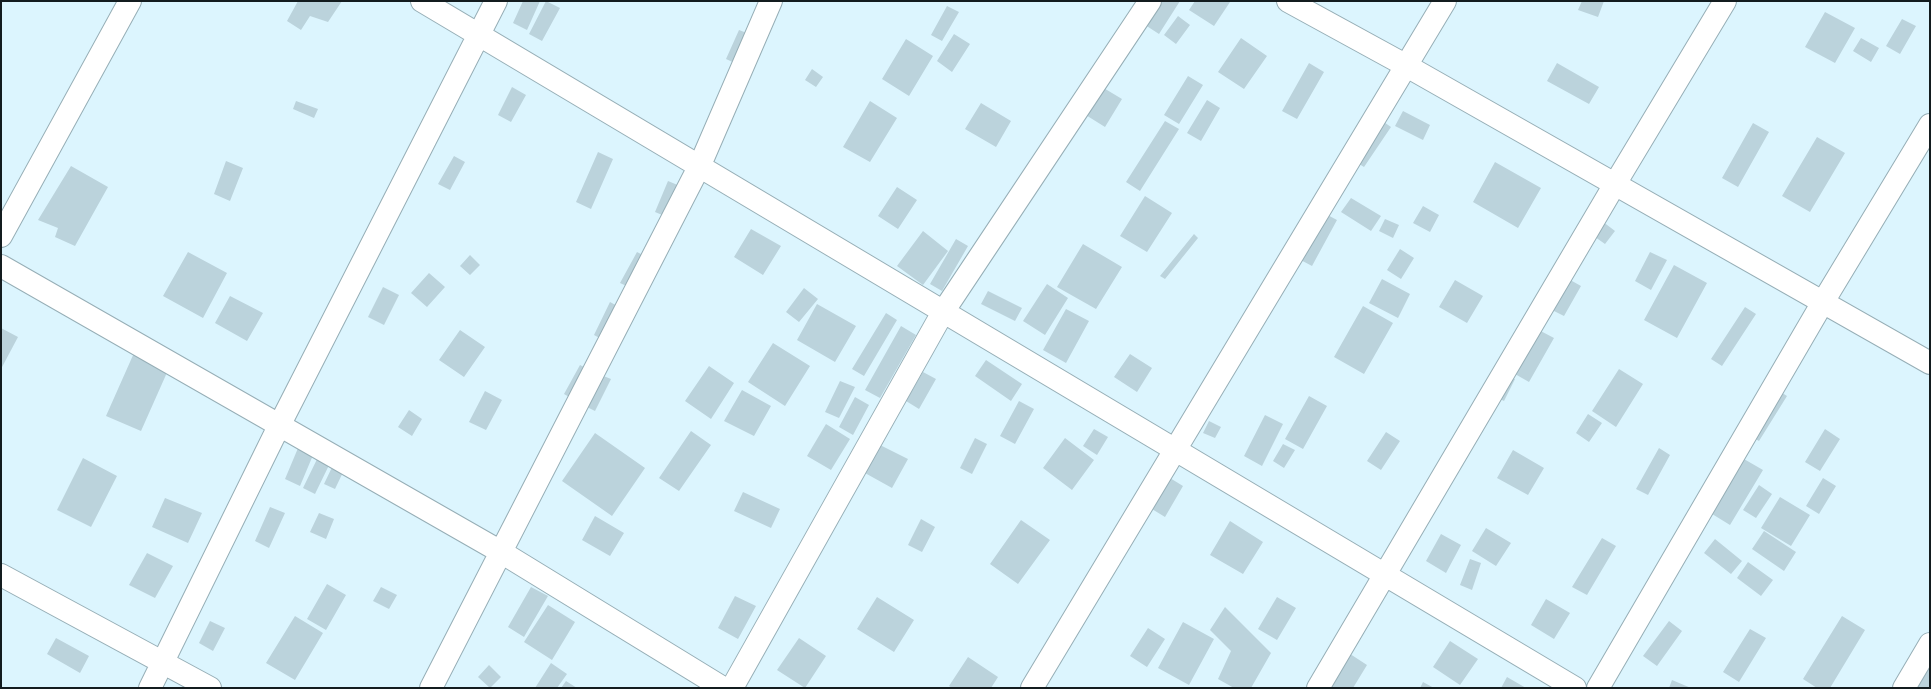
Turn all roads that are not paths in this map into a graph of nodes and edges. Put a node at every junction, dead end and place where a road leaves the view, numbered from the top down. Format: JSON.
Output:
{"nodes":[{"id":1,"x":130,"y":1,"type":"edge"},
{"id":2,"x":422,"y":1,"type":"edge"},
{"id":3,"x":496,"y":1,"type":"edge"},
{"id":4,"x":770,"y":1,"type":"edge"},
{"id":5,"x":1150,"y":1,"type":"edge"},
{"id":6,"x":1288,"y":1,"type":"edge"},
{"id":7,"x":1445,"y":1,"type":"edge"},
{"id":8,"x":1725,"y":1,"type":"edge"},
{"id":9,"x":479,"y":35,"type":"junction"},
{"id":10,"x":1405,"y":65,"type":"junction"},
{"id":11,"x":1930,"y":125,"type":"edge"},
{"id":12,"x":700,"y":165,"type":"junction"},
{"id":13,"x":1614,"y":184,"type":"junction"},
{"id":14,"x":1,"y":236,"type":"edge"},
{"id":15,"x":1,"y":266,"type":"edge"},
{"id":16,"x":1823,"y":302,"type":"junction"},
{"id":17,"x":943,"y":312,"type":"junction"},
{"id":18,"x":1930,"y":362,"type":"edge"},
{"id":19,"x":279,"y":426,"type":"junction"},
{"id":20,"x":1176,"y":450,"type":"junction"},
{"id":21,"x":501,"y":552,"type":"junction"},
{"id":22,"x":1,"y":575,"type":"edge"},
{"id":23,"x":1385,"y":575,"type":"junction"},
{"id":24,"x":1930,"y":644,"type":"edge"},
{"id":25,"x":162,"y":664,"type":"junction"},
{"id":26,"x":150,"y":688,"type":"edge"},
{"id":27,"x":210,"y":688,"type":"edge"},
{"id":28,"x":431,"y":688,"type":"edge"},
{"id":29,"x":723,"y":688,"type":"edge"},
{"id":30,"x":732,"y":688,"type":"edge"},
{"id":31,"x":1032,"y":688,"type":"edge"},
{"id":32,"x":1318,"y":688,"type":"edge"},
{"id":33,"x":1575,"y":688,"type":"edge"},
{"id":34,"x":1598,"y":688,"type":"edge"},
{"id":35,"x":1904,"y":688,"type":"edge"}],
"edges":[{"from":1,"to":14,"type":"street"},
{"from":2,"to":9,"type":"street"},
{"from":3,"to":9,"type":"street"},
{"from":4,"to":12,"type":"street"},
{"from":5,"to":17,"type":"street"},
{"from":6,"to":10,"type":"street"},
{"from":7,"to":10,"type":"street"},
{"from":8,"to":13,"type":"street"},
{"from":9,"to":12,"type":"street"},
{"from":9,"to":19,"type":"street"},
{"from":10,"to":13,"type":"street"},
{"from":10,"to":20,"type":"street"},
{"from":11,"to":16,"type":"street"},
{"from":12,"to":17,"type":"street"},
{"from":12,"to":21,"type":"street"},
{"from":13,"to":16,"type":"street"},
{"from":13,"to":23,"type":"street"},
{"from":15,"to":19,"type":"street"},
{"from":16,"to":18,"type":"street"},
{"from":16,"to":34,"type":"street"},
{"from":17,"to":20,"type":"street"},
{"from":17,"to":30,"type":"street"},
{"from":19,"to":21,"type":"street"},
{"from":19,"to":25,"type":"street"},
{"from":20,"to":23,"type":"street"},
{"from":20,"to":31,"type":"street"},
{"from":21,"to":28,"type":"street"},
{"from":21,"to":29,"type":"street"},
{"from":22,"to":25,"type":"street"},
{"from":23,"to":32,"type":"street"},
{"from":23,"to":33,"type":"street"},
{"from":24,"to":35,"type":"street"},
{"from":25,"to":26,"type":"street"},
{"from":25,"to":27,"type":"street"}]}
